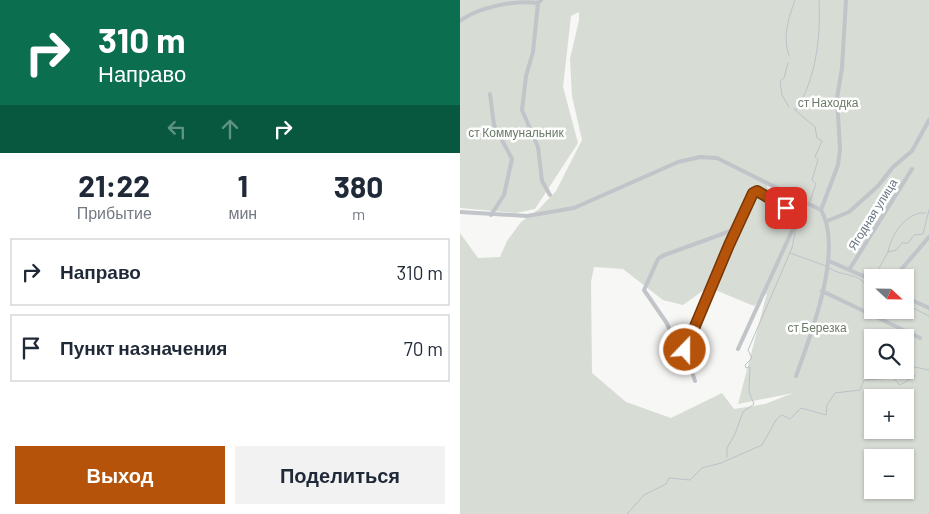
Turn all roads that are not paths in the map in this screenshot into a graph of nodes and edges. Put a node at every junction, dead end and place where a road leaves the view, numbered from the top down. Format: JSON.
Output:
{"nodes":[{"id":1,"x":846,"y":0,"type":"edge"},
{"id":2,"x":539,"y":1,"type":"edge"},
{"id":3,"x":460,"y":21,"type":"edge"},
{"id":4,"x":490,"y":94,"type":"dead end"},
{"id":5,"x":929,"y":120,"type":"edge"},
{"id":6,"x":912,"y":169,"type":"dead end"},
{"id":7,"x":785,"y":191,"type":"junction"},
{"id":8,"x":550,"y":194,"type":"dead end"},
{"id":9,"x":776,"y":200,"type":"junction"},
{"id":10,"x":821,"y":210,"type":"junction"},
{"id":11,"x":460,"y":212,"type":"edge"},
{"id":12,"x":491,"y":215,"type":"junction"},
{"id":13,"x":827,"y":221,"type":"junction"},
{"id":14,"x":736,"y":229,"type":"junction"},
{"id":15,"x":929,"y":237,"type":"edge"},
{"id":16,"x":829,"y":263,"type":"junction"},
{"id":17,"x":902,"y":269,"type":"edge"},
{"id":18,"x":849,"y":270,"type":"junction"},
{"id":19,"x":864,"y":277,"type":"edge"},
{"id":20,"x":822,"y":291,"type":"junction"},
{"id":21,"x":914,"y":301,"type":"edge"},
{"id":22,"x":929,"y":308,"type":"edge"},
{"id":23,"x":920,"y":338,"type":"dead end"},
{"id":24,"x":738,"y":349,"type":"dead end"},
{"id":25,"x":685,"y":350,"type":"junction"},
{"id":26,"x":796,"y":376,"type":"dead end"},
{"id":27,"x":695,"y":381,"type":"dead end"}],
"edges":[{"from":1,"to":10,"type":"street"},
{"from":2,"to":3,"type":"street"},
{"from":2,"to":8,"type":"street"},
{"from":4,"to":12,"type":"street"},
{"from":5,"to":13,"type":"street"},
{"from":6,"to":18,"type":"street","name":"Ягодная улица"},
{"from":7,"to":9,"type":"street"},
{"from":7,"to":10,"type":"street"},
{"from":7,"to":12,"type":"street"},
{"from":9,"to":14,"type":"street"},
{"from":9,"to":24,"type":"street"},
{"from":10,"to":13,"type":"street"},
{"from":11,"to":12,"type":"street"},
{"from":13,"to":16,"type":"street"},
{"from":14,"to":25,"type":"street"},
{"from":14,"to":25,"type":"street"},
{"from":15,"to":17,"type":"street"},
{"from":16,"to":18,"type":"street"},
{"from":16,"to":20,"type":"street"},
{"from":18,"to":19,"type":"street"},
{"from":20,"to":23,"type":"street"},
{"from":20,"to":26,"type":"street"},
{"from":21,"to":22,"type":"street"},
{"from":25,"to":27,"type":"street"}]}
